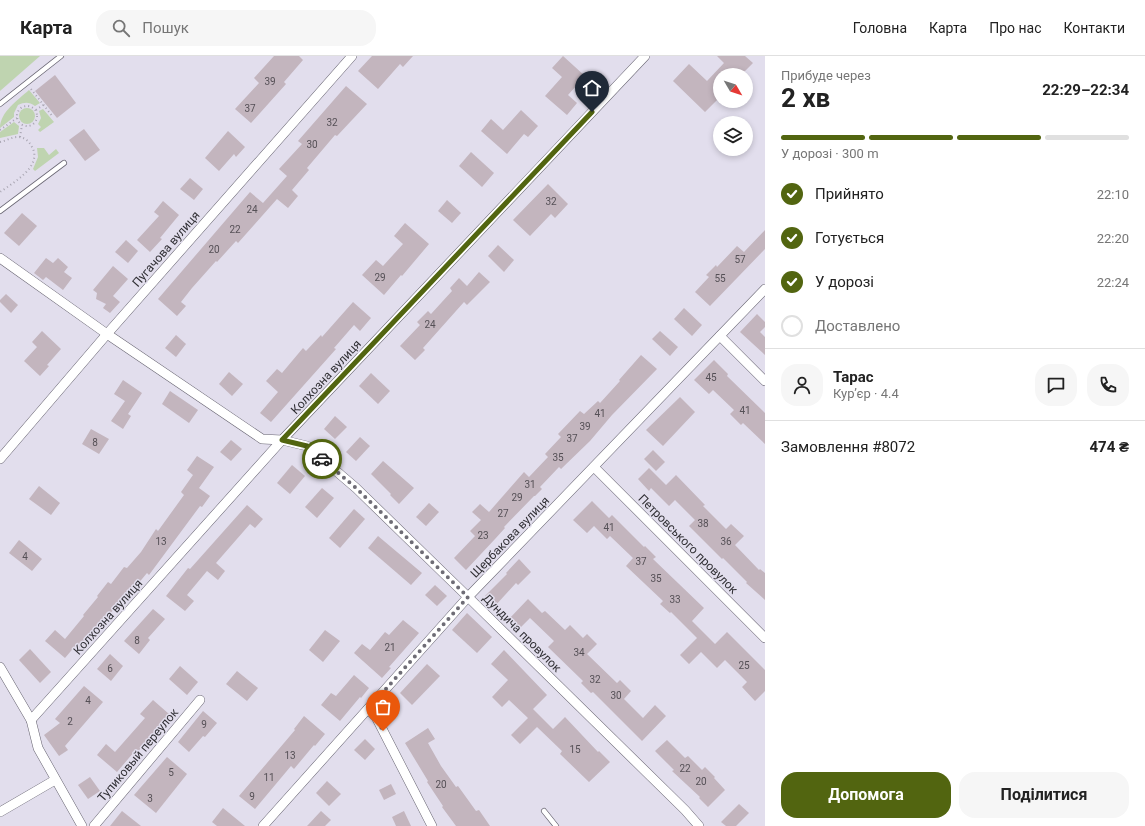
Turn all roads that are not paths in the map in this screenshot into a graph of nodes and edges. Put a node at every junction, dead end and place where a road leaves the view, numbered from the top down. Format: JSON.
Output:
{"nodes":[{"id":1,"x":60,"y":56,"type":"edge"},
{"id":2,"x":352,"y":56,"type":"edge"},
{"id":3,"x":645,"y":56,"type":"edge"},
{"id":4,"x":0,"y":104,"type":"edge"},
{"id":5,"x":64,"y":163,"type":"dead end"},
{"id":6,"x":0,"y":211,"type":"edge"},
{"id":7,"x":0,"y":258,"type":"edge"},
{"id":8,"x":765,"y":289,"type":"edge"},
{"id":9,"x":107,"y":334,"type":"junction"},
{"id":10,"x":720,"y":336,"type":"junction"},
{"id":11,"x":765,"y":381,"type":"edge"},
{"id":12,"x":282,"y":440,"type":"junction"},
{"id":13,"x":0,"y":459,"type":"edge"},
{"id":14,"x":594,"y":468,"type":"junction"},
{"id":15,"x":468,"y":597,"type":"junction"},
{"id":16,"x":765,"y":638,"type":"edge"},
{"id":17,"x":0,"y":667,"type":"edge"},
{"id":18,"x":200,"y":700,"type":"dead end"},
{"id":19,"x":368,"y":709,"type":"junction"},
{"id":20,"x":31,"y":720,"type":"junction"},
{"id":21,"x":55,"y":780,"type":"junction"},
{"id":22,"x":544,"y":811,"type":"dead end"},
{"id":23,"x":0,"y":812,"type":"edge"},
{"id":24,"x":82,"y":826,"type":"edge"},
{"id":25,"x":94,"y":826,"type":"edge"},
{"id":26,"x":263,"y":826,"type":"edge"},
{"id":27,"x":432,"y":826,"type":"edge"},
{"id":28,"x":556,"y":826,"type":"edge"},
{"id":29,"x":699,"y":826,"type":"edge"}],
"edges":[{"from":1,"to":4,"type":"lane"},
{"from":2,"to":9,"type":"street","name":"Пугачова вулиця"},
{"from":3,"to":12,"type":"street","name":"Колхозна вулиця"},
{"from":5,"to":6,"type":"lane"},
{"from":7,"to":9,"type":"street","name":"Дундича провулок"},
{"from":8,"to":10,"type":"street","name":"Щербакова вулиця"},
{"from":9,"to":12,"type":"street","name":"Дундича провулок"},
{"from":9,"to":13,"type":"street","name":"Пугачова вулиця"},
{"from":10,"to":11,"type":"street"},
{"from":10,"to":14,"type":"street","name":"Щербакова вулиця"},
{"from":12,"to":15,"type":"street","name":"Дундича провулок"},
{"from":12,"to":20,"type":"street","name":"Колхозна вулиця"},
{"from":14,"to":15,"type":"street","name":"Щербакова вулиця"},
{"from":14,"to":16,"type":"street","name":"Петровського провулок"},
{"from":15,"to":19,"type":"street","name":"Щербакова вулиця"},
{"from":15,"to":29,"type":"street","name":"Дундича провулок"},
{"from":17,"to":20,"type":"street"},
{"from":18,"to":25,"type":"street","name":"Тупиковый переулок"},
{"from":19,"to":26,"type":"street","name":"Щербакова вулиця"},
{"from":19,"to":27,"type":"street"},
{"from":20,"to":21,"type":"street"},
{"from":21,"to":23,"type":"street"},
{"from":21,"to":24,"type":"street"},
{"from":22,"to":28,"type":"lane"}]}
